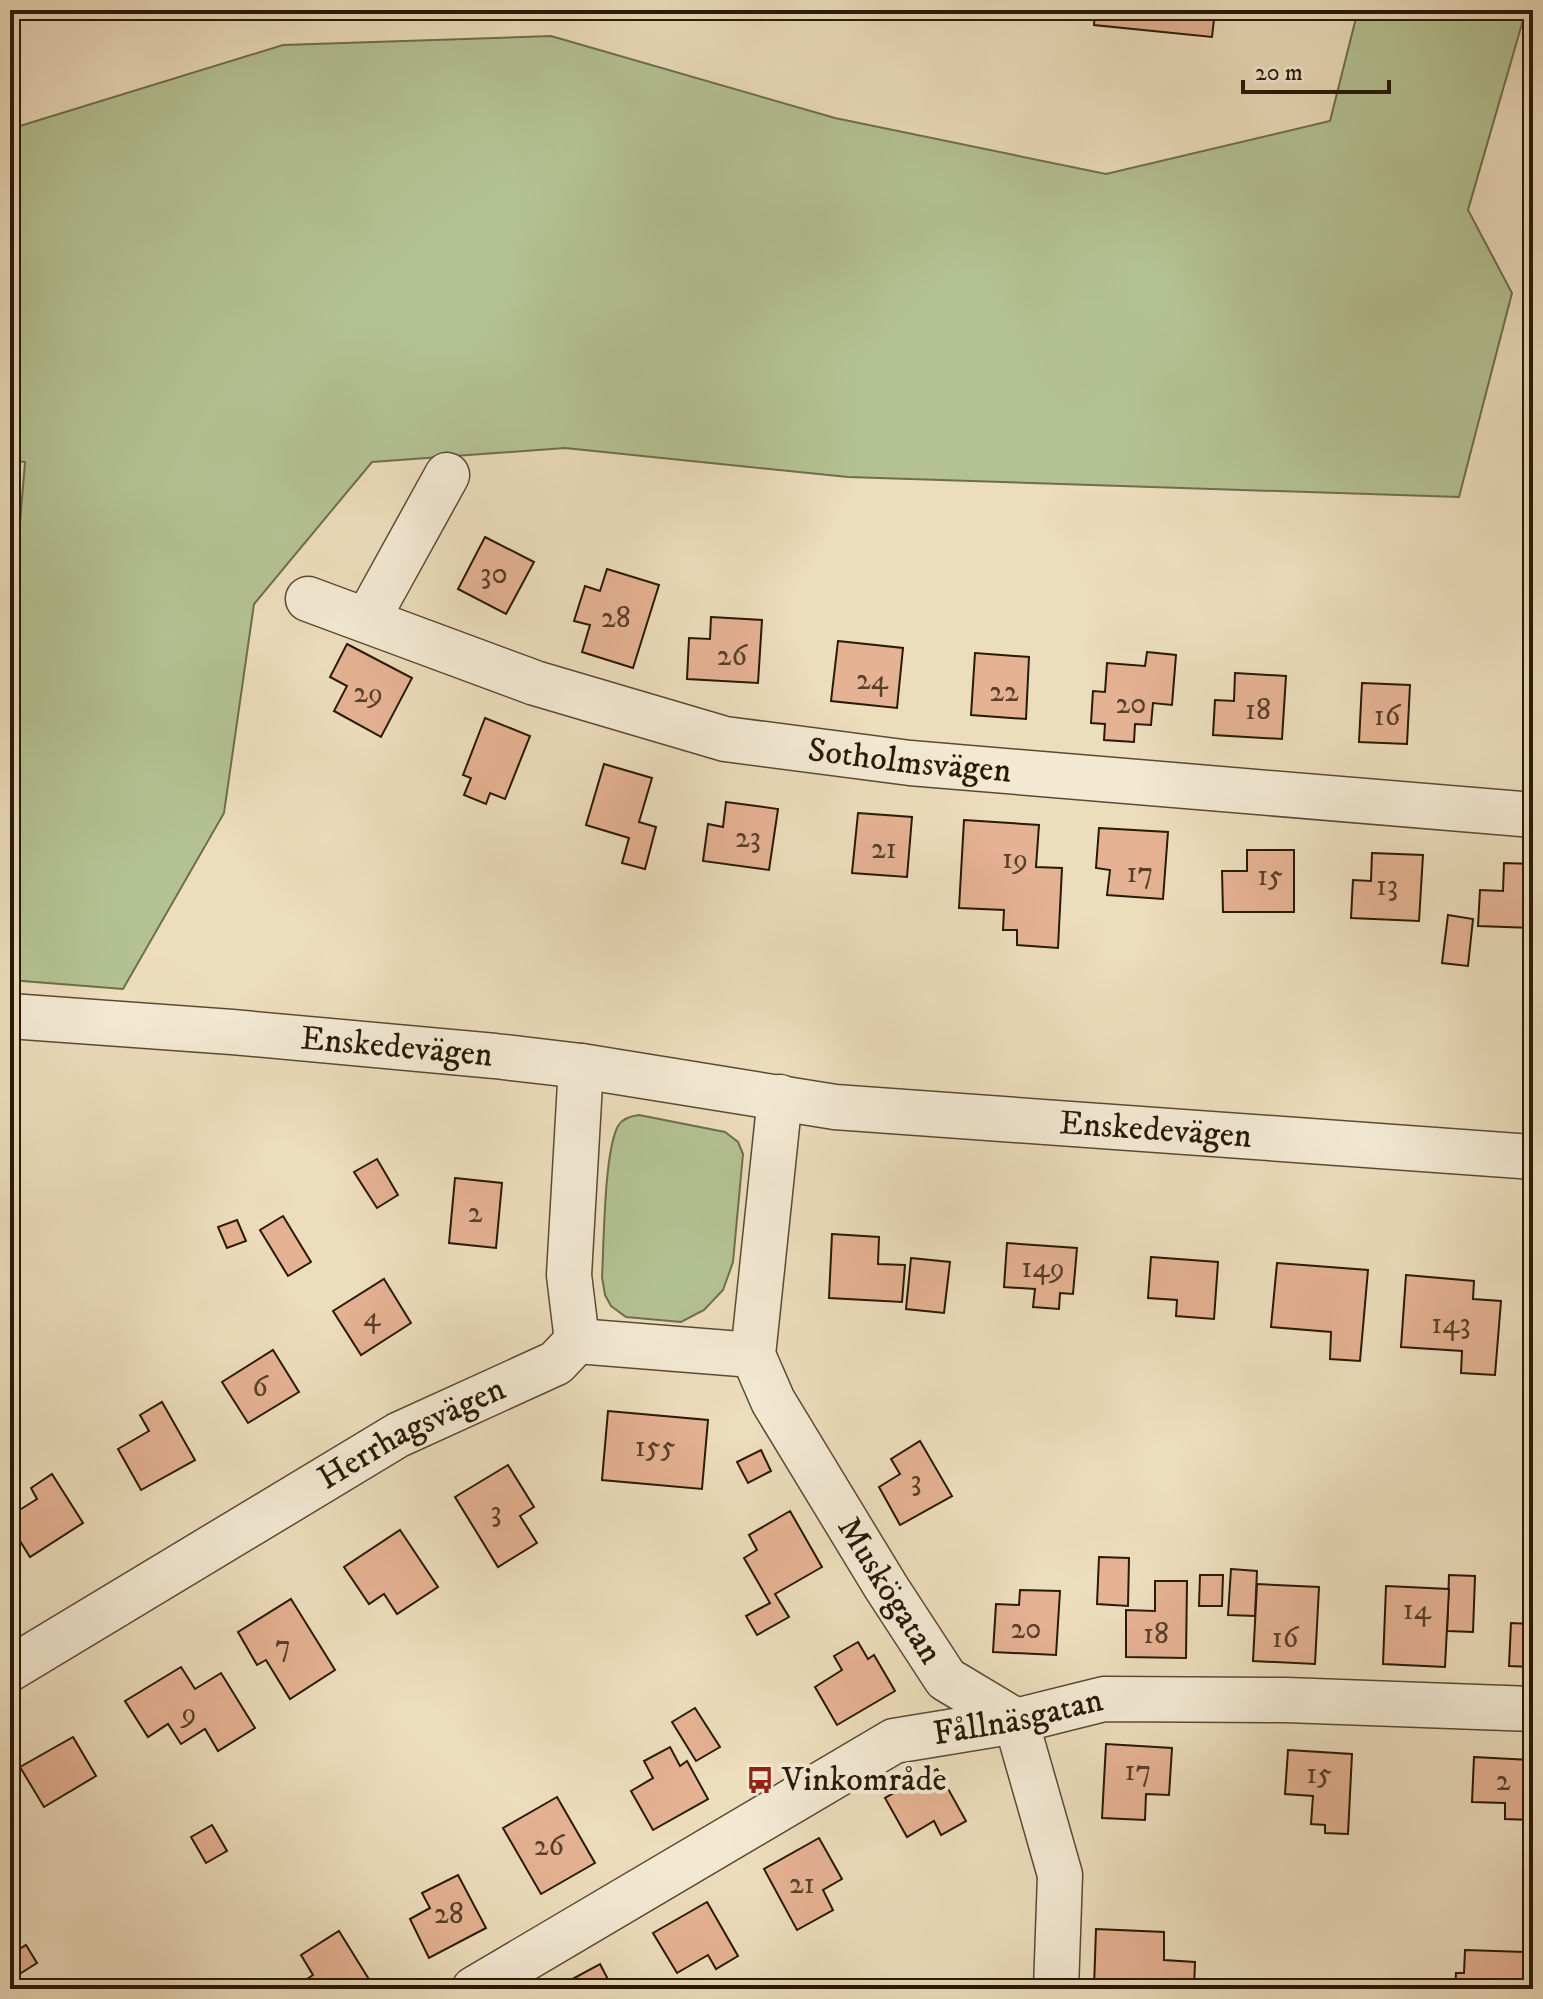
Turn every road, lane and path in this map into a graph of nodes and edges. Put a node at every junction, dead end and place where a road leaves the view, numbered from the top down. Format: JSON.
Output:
{"nodes":[{"id":1,"x":447,"y":475,"type":"dead end"},
{"id":2,"x":308,"y":599,"type":"dead end"},
{"id":3,"x":367,"y":620,"type":"junction"},
{"id":4,"x":1533,"y":815,"type":"edge"},
{"id":5,"x":10,"y":1016,"type":"edge"},
{"id":6,"x":581,"y":1066,"type":"junction"},
{"id":7,"x":780,"y":1097,"type":"junction"},
{"id":8,"x":1533,"y":1157,"type":"edge"},
{"id":9,"x":577,"y":1341,"type":"junction"},
{"id":10,"x":753,"y":1355,"type":"junction"},
{"id":11,"x":10,"y":1669,"type":"edge"},
{"id":12,"x":1533,"y":1709,"type":"edge"},
{"id":13,"x":1016,"y":1721,"type":"junction"},
{"id":14,"x":474,"y":1989,"type":"edge"},
{"id":15,"x":1056,"y":1989,"type":"edge"}],
"edges":[{"from":1,"to":3,"type":"street"},
{"from":2,"to":3,"type":"street","name":"Sotholmsvägen"},
{"from":3,"to":4,"type":"street","name":"Sotholmsvägen"},
{"from":5,"to":6,"type":"street","name":"Enskedevägen"},
{"from":6,"to":7,"type":"street","name":"Enskedevägen"},
{"from":6,"to":9,"type":"street"},
{"from":7,"to":8,"type":"street","name":"Enskedevägen"},
{"from":7,"to":10,"type":"street","name":"Muskögatan"},
{"from":9,"to":10,"type":"street"},
{"from":9,"to":11,"type":"street","name":"Herrhagsvägen"},
{"from":10,"to":13,"type":"street","name":"Muskögatan"},
{"from":12,"to":13,"type":"street","name":"Fållnäsgatan"},
{"from":13,"to":14,"type":"street","name":"Fållnäsgatan"},
{"from":13,"to":15,"type":"street"}]}
